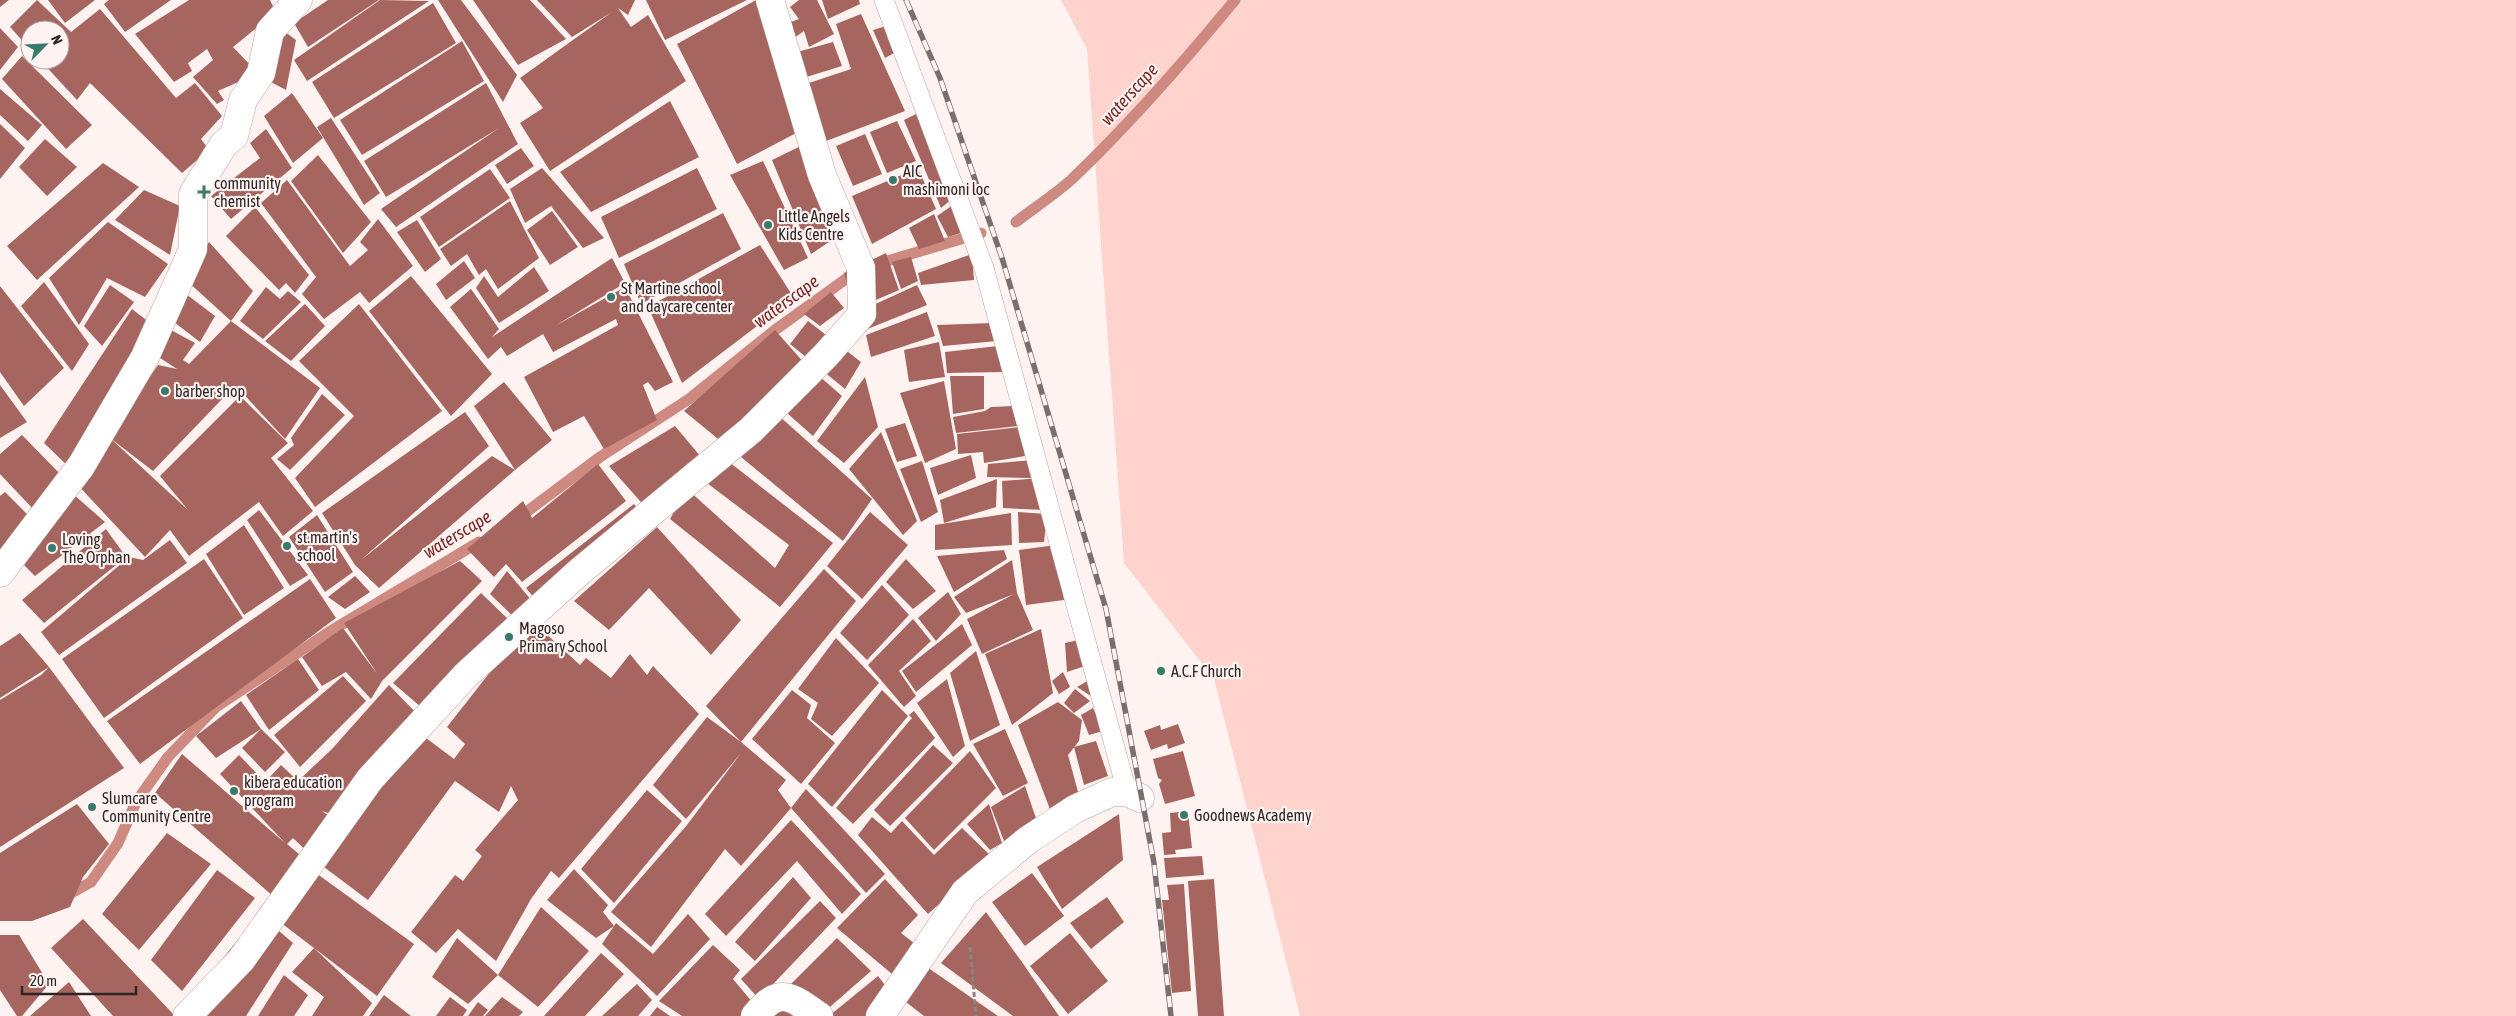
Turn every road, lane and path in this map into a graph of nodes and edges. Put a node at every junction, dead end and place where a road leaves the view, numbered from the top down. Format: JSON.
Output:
{"nodes":[{"id":1,"x":298,"y":0,"type":"edge"},
{"id":2,"x":770,"y":0,"type":"edge"},
{"id":3,"x":884,"y":0,"type":"edge"},
{"id":4,"x":0,"y":573,"type":"edge"},
{"id":5,"x":1133,"y":795,"type":"joint"},
{"id":6,"x":965,"y":892,"type":"junction"},
{"id":7,"x":187,"y":1016,"type":"edge"},
{"id":8,"x":754,"y":1016,"type":"edge"},
{"id":9,"x":819,"y":1016,"type":"edge"},
{"id":10,"x":880,"y":1016,"type":"edge"},
{"id":11,"x":976,"y":1016,"type":"edge"}],
"edges":[{"from":1,"to":4,"type":"street"},
{"from":2,"to":7,"type":"street"},
{"from":3,"to":5,"type":"lane"},
{"from":5,"to":6,"type":"street"},
{"from":6,"to":10,"type":"street"},
{"from":6,"to":11,"type":"path"},
{"from":8,"to":9,"type":"street"}]}
